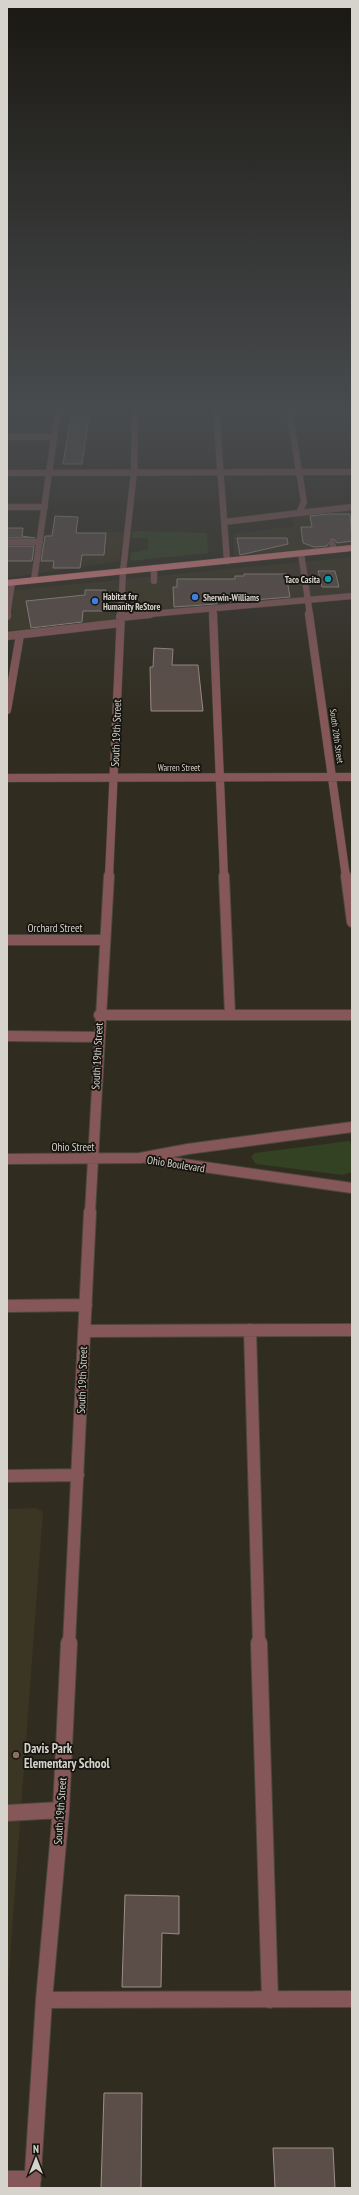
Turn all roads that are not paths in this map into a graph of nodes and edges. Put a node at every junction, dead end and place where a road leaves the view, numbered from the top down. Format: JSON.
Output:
{"nodes":[{"id":1,"x":44,"y":512,"type":"edge"},
{"id":2,"x":130,"y":512,"type":"edge"},
{"id":3,"x":223,"y":512,"type":"edge"},
{"id":4,"x":296,"y":512,"type":"edge"},
{"id":5,"x":224,"y":522,"type":"junction"},
{"id":6,"x":7,"y":542,"type":"edge"},
{"id":7,"x":40,"y":542,"type":"junction"},
{"id":8,"x":332,"y":543,"type":"dead end"},
{"id":9,"x":352,"y":548,"type":"edge"},
{"id":10,"x":334,"y":550,"type":"junction"},
{"id":11,"x":301,"y":554,"type":"junction"},
{"id":12,"x":227,"y":561,"type":"junction"},
{"id":13,"x":154,"y":568,"type":"junction"},
{"id":14,"x":123,"y":571,"type":"junction"},
{"id":15,"x":34,"y":580,"type":"junction"},
{"id":16,"x":154,"y":581,"type":"dead end"},
{"id":17,"x":10,"y":583,"type":"edge"},
{"id":18,"x":352,"y":596,"type":"edge"},
{"id":19,"x":308,"y":601,"type":"junction"},
{"id":20,"x":213,"y":609,"type":"junction"},
{"id":21,"x":7,"y":616,"type":"edge"},
{"id":22,"x":120,"y":620,"type":"junction"},
{"id":23,"x":20,"y":635,"type":"junction"},
{"id":24,"x":7,"y":636,"type":"edge"},
{"id":25,"x":7,"y":710,"type":"edge"},
{"id":26,"x":220,"y":777,"type":"junction"},
{"id":27,"x":333,"y":777,"type":"junction"},
{"id":28,"x":352,"y":777,"type":"edge"},
{"id":29,"x":7,"y":778,"type":"edge"},
{"id":30,"x":114,"y":778,"type":"junction"},
{"id":31,"x":352,"y":922,"type":"edge"},
{"id":32,"x":7,"y":940,"type":"edge"},
{"id":33,"x":104,"y":940,"type":"junction"},
{"id":34,"x":100,"y":1015,"type":"junction"},
{"id":35,"x":230,"y":1015,"type":"junction"},
{"id":36,"x":352,"y":1015,"type":"edge"},
{"id":37,"x":7,"y":1036,"type":"edge"},
{"id":38,"x":98,"y":1037,"type":"junction"},
{"id":39,"x":352,"y":1127,"type":"edge"},
{"id":40,"x":92,"y":1158,"type":"junction"},
{"id":41,"x":140,"y":1158,"type":"junction"},
{"id":42,"x":7,"y":1159,"type":"edge"},
{"id":43,"x":352,"y":1188,"type":"edge"},
{"id":44,"x":7,"y":1306,"type":"edge"},
{"id":45,"x":86,"y":1306,"type":"junction"},
{"id":46,"x":250,"y":1330,"type":"junction"},
{"id":47,"x":352,"y":1330,"type":"edge"},
{"id":48,"x":84,"y":1331,"type":"junction"},
{"id":49,"x":78,"y":1475,"type":"junction"},
{"id":50,"x":7,"y":1476,"type":"edge"},
{"id":51,"x":61,"y":1810,"type":"junction"},
{"id":52,"x":7,"y":1813,"type":"edge"},
{"id":53,"x":44,"y":2000,"type":"junction"},
{"id":54,"x":270,"y":2000,"type":"junction"},
{"id":55,"x":352,"y":2000,"type":"edge"},
{"id":56,"x":7,"y":2180,"type":"edge"},
{"id":57,"x":33,"y":2184,"type":"edge"}],
"edges":[{"from":1,"to":7,"type":"street"},
{"from":2,"to":14,"type":"street","name":"South 19th Street"},
{"from":3,"to":5,"type":"street"},
{"from":4,"to":5,"type":"street"},
{"from":5,"to":12,"type":"street"},
{"from":6,"to":7,"type":"street"},
{"from":7,"to":15,"type":"street"},
{"from":8,"to":10,"type":"street"},
{"from":9,"to":10,"type":"main road"},
{"from":10,"to":11,"type":"main road"},
{"from":11,"to":12,"type":"main road"},
{"from":11,"to":19,"type":"street","name":"South 20th Street"},
{"from":12,"to":13,"type":"main road"},
{"from":13,"to":14,"type":"main road"},
{"from":13,"to":16,"type":"street"},
{"from":14,"to":15,"type":"main road"},
{"from":14,"to":22,"type":"street","name":"South 19th Street"},
{"from":15,"to":17,"type":"main road"},
{"from":17,"to":21,"type":"street"},
{"from":18,"to":19,"type":"street"},
{"from":19,"to":20,"type":"street"},
{"from":19,"to":27,"type":"street","name":"South 20th Street"},
{"from":20,"to":22,"type":"street"},
{"from":20,"to":26,"type":"street"},
{"from":22,"to":23,"type":"street"},
{"from":22,"to":30,"type":"street","name":"South 19th Street"},
{"from":23,"to":24,"type":"street"},
{"from":23,"to":25,"type":"street"},
{"from":26,"to":27,"type":"street","name":"Warren Street"},
{"from":26,"to":30,"type":"street","name":"Warren Street"},
{"from":26,"to":35,"type":"street"},
{"from":27,"to":28,"type":"street","name":"Warren Street"},
{"from":27,"to":31,"type":"street","name":"South 20th Street"},
{"from":29,"to":30,"type":"street","name":"Warren Street"},
{"from":30,"to":33,"type":"street","name":"South 19th Street"},
{"from":32,"to":33,"type":"street","name":"Orchard Street"},
{"from":33,"to":34,"type":"street","name":"South 19th Street"},
{"from":34,"to":35,"type":"street"},
{"from":34,"to":38,"type":"street","name":"South 19th Street"},
{"from":35,"to":36,"type":"street"},
{"from":37,"to":38,"type":"street"},
{"from":38,"to":40,"type":"street","name":"South 19th Street"},
{"from":39,"to":41,"type":"street","name":"Ohio Boulevard"},
{"from":40,"to":41,"type":"street","name":"Ohio Street"},
{"from":40,"to":42,"type":"street","name":"Ohio Street"},
{"from":40,"to":45,"type":"street","name":"South 19th Street"},
{"from":41,"to":43,"type":"street","name":"Ohio Boulevard"},
{"from":44,"to":45,"type":"street"},
{"from":45,"to":48,"type":"street","name":"South 19th Street"},
{"from":46,"to":47,"type":"street"},
{"from":46,"to":48,"type":"street"},
{"from":46,"to":54,"type":"street"},
{"from":48,"to":49,"type":"street","name":"South 19th Street"},
{"from":49,"to":50,"type":"street"},
{"from":49,"to":51,"type":"street","name":"South 19th Street"},
{"from":51,"to":52,"type":"street"},
{"from":51,"to":53,"type":"street","name":"South 19th Street"},
{"from":53,"to":54,"type":"street"},
{"from":53,"to":57,"type":"street","name":"South 19th Street"},
{"from":54,"to":55,"type":"street"},
{"from":56,"to":57,"type":"street"}]}
